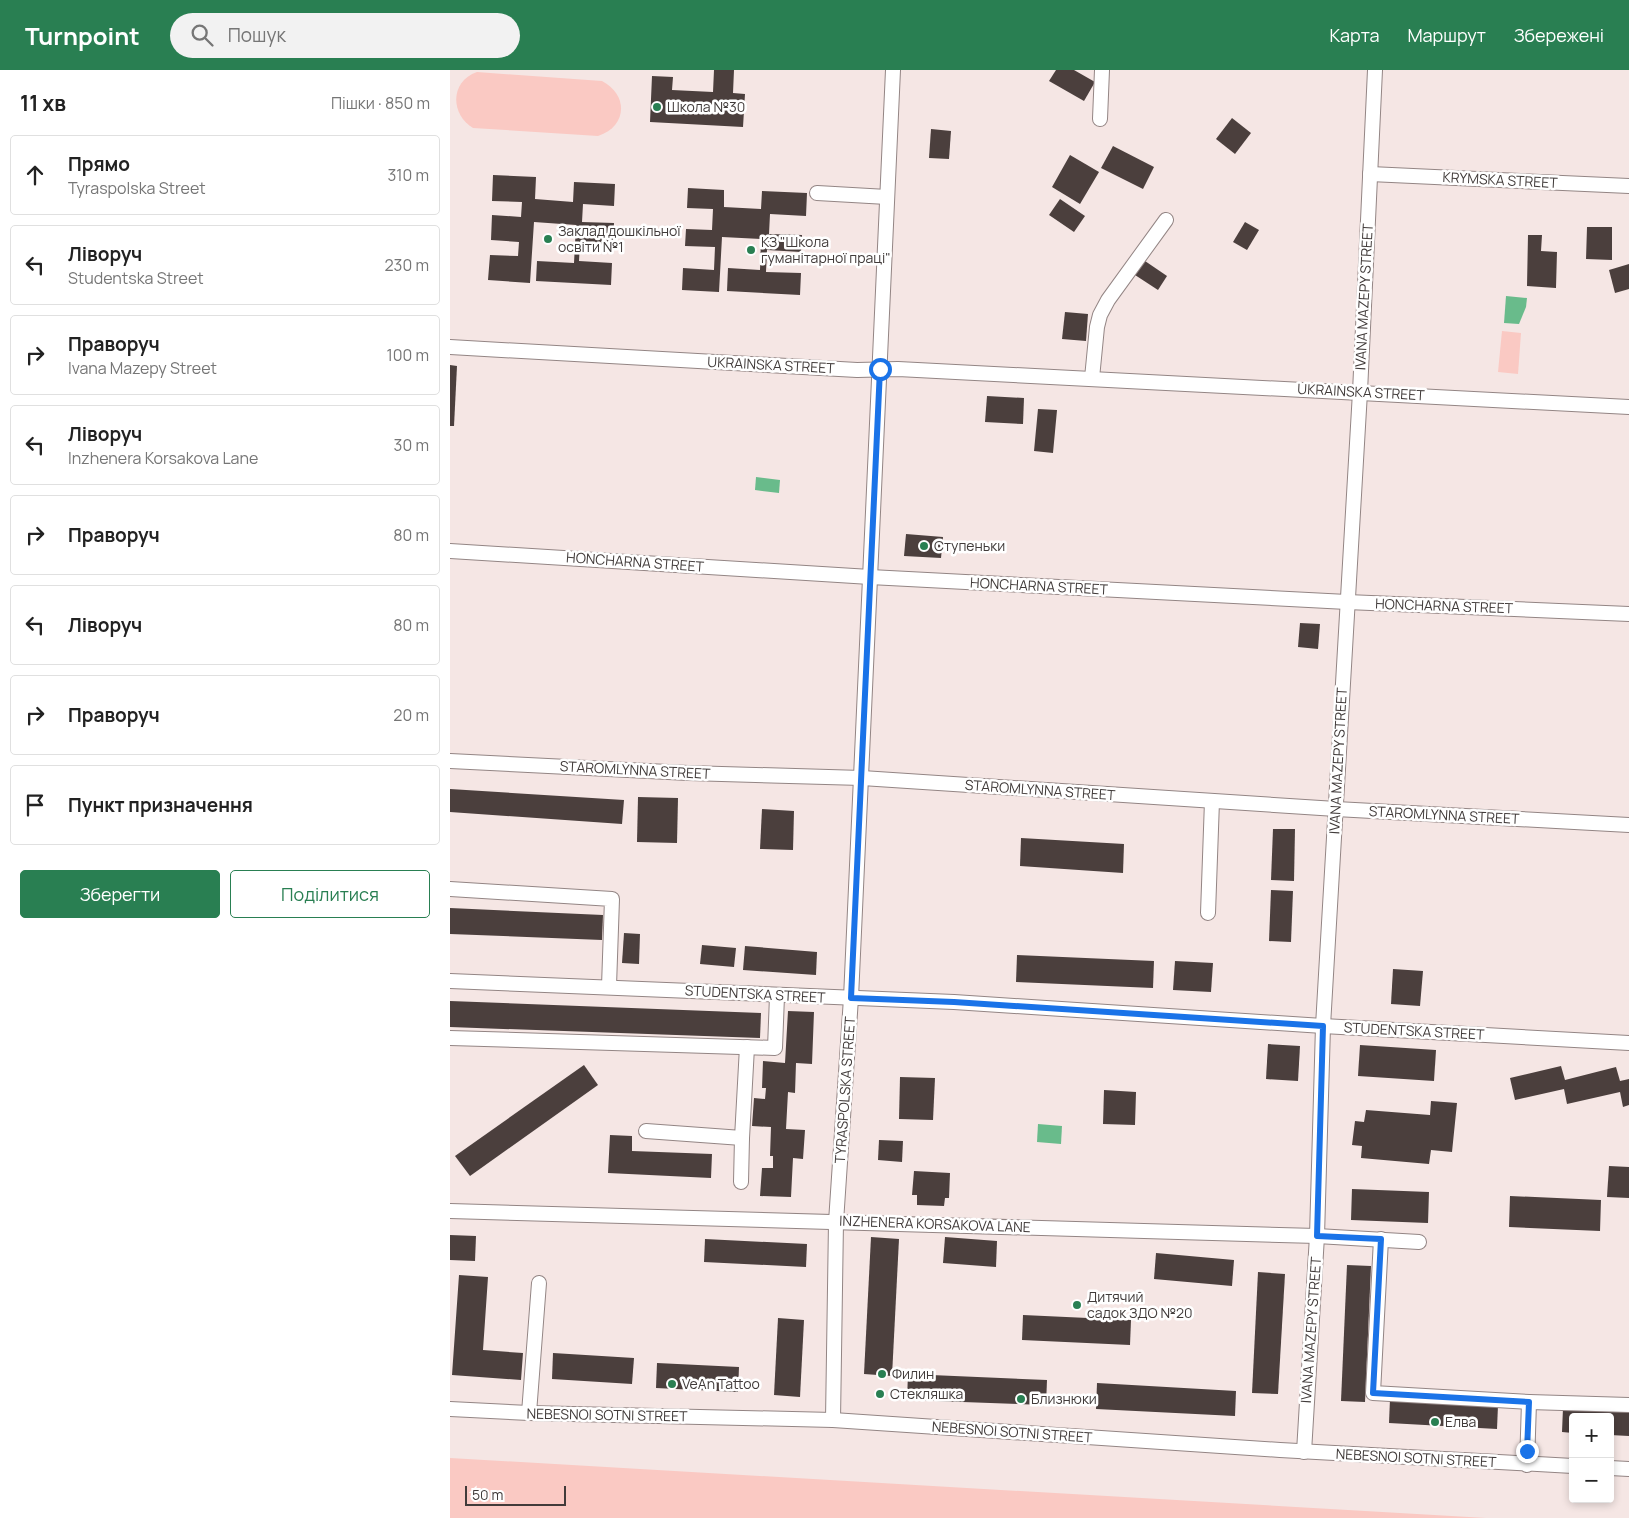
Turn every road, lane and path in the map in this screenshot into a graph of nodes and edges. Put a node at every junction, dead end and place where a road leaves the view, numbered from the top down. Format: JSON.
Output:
{"nodes":[{"id":1,"x":893,"y":70,"type":"edge"},
{"id":2,"x":1102,"y":70,"type":"edge"},
{"id":3,"x":1375,"y":70,"type":"edge"},
{"id":4,"x":1100,"y":119,"type":"dead end"},
{"id":5,"x":1370,"y":174,"type":"junction"},
{"id":6,"x":1629,"y":186,"type":"edge"},
{"id":7,"x":817,"y":193,"type":"dead end"},
{"id":8,"x":887,"y":197,"type":"junction"},
{"id":9,"x":1166,"y":220,"type":"dead end"},
{"id":10,"x":450,"y":347,"type":"edge"},
{"id":11,"x":880,"y":369,"type":"junction"},
{"id":12,"x":1092,"y":378,"type":"junction"},
{"id":13,"x":1360,"y":392,"type":"junction"},
{"id":14,"x":1629,"y":407,"type":"edge"},
{"id":15,"x":450,"y":551,"type":"edge"},
{"id":16,"x":870,"y":577,"type":"junction"},
{"id":17,"x":1347,"y":602,"type":"junction"},
{"id":18,"x":1629,"y":614,"type":"edge"},
{"id":19,"x":450,"y":761,"type":"edge"},
{"id":20,"x":862,"y":778,"type":"junction"},
{"id":21,"x":1212,"y":800,"type":"junction"},
{"id":22,"x":1336,"y":808,"type":"junction"},
{"id":23,"x":1629,"y":825,"type":"edge"},
{"id":24,"x":450,"y":889,"type":"edge"},
{"id":25,"x":1208,"y":913,"type":"dead end"},
{"id":26,"x":450,"y":981,"type":"edge"},
{"id":27,"x":608,"y":986,"type":"junction"},
{"id":28,"x":777,"y":996,"type":"junction"},
{"id":29,"x":851,"y":998,"type":"junction"},
{"id":30,"x":1323,"y":1026,"type":"junction"},
{"id":31,"x":450,"y":1038,"type":"edge"},
{"id":32,"x":1629,"y":1044,"type":"edge"},
{"id":33,"x":747,"y":1047,"type":"junction"},
{"id":34,"x":646,"y":1131,"type":"dead end"},
{"id":35,"x":742,"y":1138,"type":"junction"},
{"id":36,"x":741,"y":1182,"type":"dead end"},
{"id":37,"x":450,"y":1211,"type":"edge"},
{"id":38,"x":836,"y":1222,"type":"junction"},
{"id":39,"x":1317,"y":1236,"type":"junction"},
{"id":40,"x":1381,"y":1239,"type":"junction"},
{"id":41,"x":1420,"y":1242,"type":"dead end"},
{"id":42,"x":539,"y":1283,"type":"dead end"},
{"id":43,"x":1529,"y":1402,"type":"junction"},
{"id":44,"x":1629,"y":1405,"type":"edge"},
{"id":45,"x":450,"y":1409,"type":"edge"},
{"id":46,"x":529,"y":1413,"type":"junction"},
{"id":47,"x":833,"y":1420,"type":"junction"},
{"id":48,"x":1304,"y":1452,"type":"junction"},
{"id":49,"x":1527,"y":1464,"type":"junction"},
{"id":50,"x":1569,"y":1466,"type":"edge"},
{"id":51,"x":1614,"y":1468,"type":"edge"},
{"id":52,"x":1629,"y":1469,"type":"edge"}],
"edges":[{"from":1,"to":8,"type":"street","name":"TYRASPOLSKA STREET"},
{"from":2,"to":4,"type":"street"},
{"from":3,"to":5,"type":"street","name":"IVANA MAZEPY STREET"},
{"from":5,"to":6,"type":"street","name":"KRYMSKA STREET"},
{"from":5,"to":13,"type":"street","name":"IVANA MAZEPY STREET"},
{"from":7,"to":8,"type":"street"},
{"from":8,"to":11,"type":"street","name":"TYRASPOLSKA STREET"},
{"from":9,"to":12,"type":"street"},
{"from":10,"to":11,"type":"street","name":"UKRAINSKA STREET"},
{"from":11,"to":12,"type":"street","name":"UKRAINSKA STREET"},
{"from":11,"to":16,"type":"street","name":"TYRASPOLSKA STREET"},
{"from":12,"to":13,"type":"street","name":"UKRAINSKA STREET"},
{"from":13,"to":14,"type":"street","name":"UKRAINSKA STREET"},
{"from":13,"to":17,"type":"street","name":"IVANA MAZEPY STREET"},
{"from":15,"to":16,"type":"street","name":"HONCHARNA STREET"},
{"from":16,"to":17,"type":"street","name":"HONCHARNA STREET"},
{"from":16,"to":20,"type":"street","name":"TYRASPOLSKA STREET"},
{"from":17,"to":18,"type":"street","name":"HONCHARNA STREET"},
{"from":17,"to":22,"type":"street","name":"IVANA MAZEPY STREET"},
{"from":19,"to":20,"type":"street","name":"STAROMLYNNA STREET"},
{"from":20,"to":21,"type":"street","name":"STAROMLYNNA STREET"},
{"from":20,"to":29,"type":"street","name":"TYRASPOLSKA STREET"},
{"from":21,"to":22,"type":"street","name":"STAROMLYNNA STREET"},
{"from":21,"to":25,"type":"street"},
{"from":22,"to":23,"type":"street","name":"STAROMLYNNA STREET"},
{"from":22,"to":30,"type":"street","name":"IVANA MAZEPY STREET"},
{"from":24,"to":27,"type":"street"},
{"from":26,"to":27,"type":"street","name":"STUDENTSKA STREET"},
{"from":27,"to":28,"type":"street","name":"STUDENTSKA STREET"},
{"from":28,"to":29,"type":"street","name":"STUDENTSKA STREET"},
{"from":28,"to":33,"type":"street"},
{"from":29,"to":30,"type":"street","name":"STUDENTSKA STREET"},
{"from":29,"to":38,"type":"street","name":"TYRASPOLSKA STREET"},
{"from":30,"to":32,"type":"street","name":"STUDENTSKA STREET"},
{"from":30,"to":39,"type":"street","name":"IVANA MAZEPY STREET"},
{"from":31,"to":33,"type":"street"},
{"from":33,"to":35,"type":"street"},
{"from":34,"to":35,"type":"street"},
{"from":35,"to":36,"type":"street"},
{"from":37,"to":38,"type":"street","name":"INZHENERA KORSAKOVA LANE"},
{"from":38,"to":39,"type":"street","name":"INZHENERA KORSAKOVA LANE"},
{"from":38,"to":47,"type":"street","name":"TYRASPOLSKA STREET"},
{"from":39,"to":40,"type":"street","name":"INZHENERA KORSAKOVA LANE"},
{"from":39,"to":48,"type":"street","name":"IVANA MAZEPY STREET"},
{"from":40,"to":41,"type":"street","name":"INZHENERA KORSAKOVA LANE"},
{"from":40,"to":43,"type":"street"},
{"from":42,"to":46,"type":"street"},
{"from":43,"to":44,"type":"street"},
{"from":43,"to":49,"type":"street"},
{"from":45,"to":46,"type":"street","name":"NEBESNOI SOTNI STREET"},
{"from":46,"to":47,"type":"street","name":"NEBESNOI SOTNI STREET"},
{"from":47,"to":48,"type":"street","name":"NEBESNOI SOTNI STREET"},
{"from":48,"to":49,"type":"street","name":"NEBESNOI SOTNI STREET"},
{"from":49,"to":50,"type":"street","name":"NEBESNOI SOTNI STREET"},
{"from":51,"to":52,"type":"street"}]}
